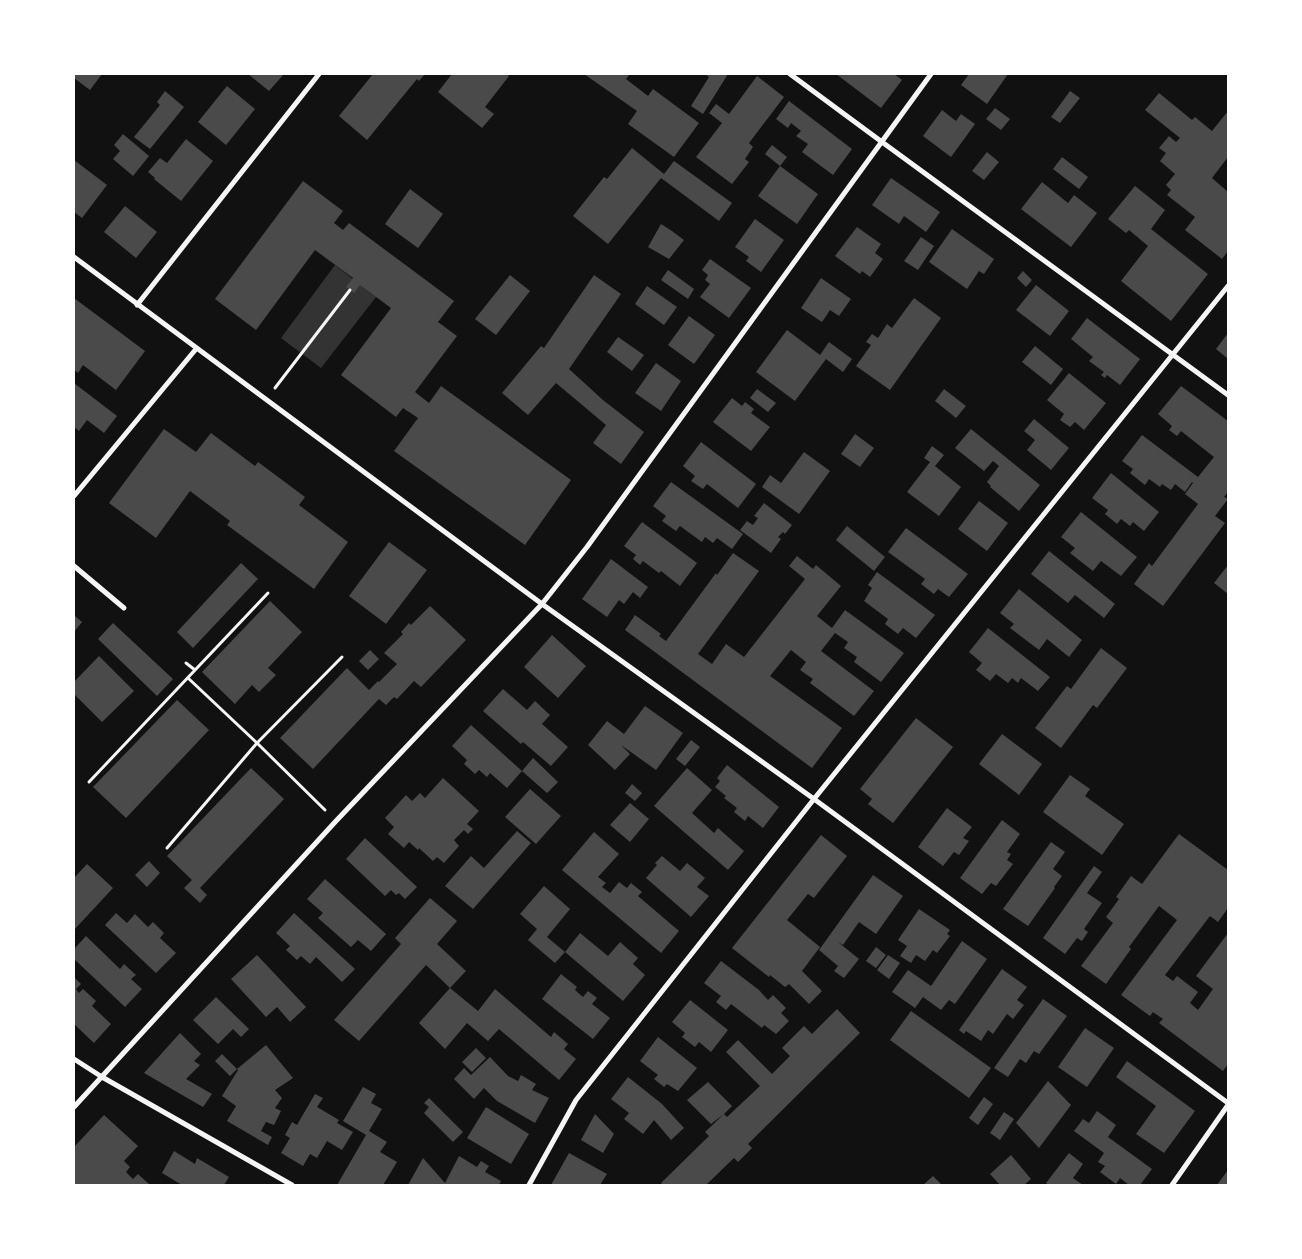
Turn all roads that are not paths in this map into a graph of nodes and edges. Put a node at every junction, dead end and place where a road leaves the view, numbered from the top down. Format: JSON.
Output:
{"nodes":[{"id":1,"x":319,"y":74,"type":"edge"},
{"id":2,"x":790,"y":74,"type":"edge"},
{"id":3,"x":931,"y":74,"type":"edge"},
{"id":4,"x":882,"y":142,"type":"junction"},
{"id":5,"x":74,"y":257,"type":"edge"},
{"id":6,"x":1228,"y":286,"type":"edge"},
{"id":7,"x":136,"y":305,"type":"junction"},
{"id":8,"x":196,"y":349,"type":"junction"},
{"id":9,"x":1173,"y":355,"type":"junction"},
{"id":10,"x":1228,"y":395,"type":"edge"},
{"id":11,"x":74,"y":496,"type":"edge"},
{"id":12,"x":74,"y":566,"type":"edge"},
{"id":13,"x":542,"y":604,"type":"junction"},
{"id":14,"x":124,"y":608,"type":"dead end"},
{"id":15,"x":814,"y":799,"type":"junction"},
{"id":16,"x":74,"y":1059,"type":"edge"},
{"id":17,"x":102,"y":1077,"type":"junction"},
{"id":18,"x":1228,"y":1104,"type":"edge"},
{"id":19,"x":74,"y":1107,"type":"edge"},
{"id":20,"x":292,"y":1185,"type":"edge"},
{"id":21,"x":530,"y":1185,"type":"edge"},
{"id":22,"x":1172,"y":1185,"type":"edge"}],
"edges":[{"from":1,"to":7,"type":"street"},
{"from":2,"to":4,"type":"street"},
{"from":3,"to":4,"type":"street"},
{"from":4,"to":9,"type":"street"},
{"from":4,"to":13,"type":"street"},
{"from":5,"to":7,"type":"street"},
{"from":6,"to":9,"type":"street"},
{"from":7,"to":8,"type":"street"},
{"from":8,"to":11,"type":"street"},
{"from":8,"to":13,"type":"street"},
{"from":9,"to":10,"type":"street"},
{"from":9,"to":15,"type":"street"},
{"from":12,"to":14,"type":"street"},
{"from":13,"to":15,"type":"street"},
{"from":13,"to":17,"type":"street"},
{"from":15,"to":18,"type":"street"},
{"from":15,"to":21,"type":"street"},
{"from":16,"to":17,"type":"street"},
{"from":17,"to":19,"type":"street"},
{"from":17,"to":20,"type":"street"},
{"from":18,"to":22,"type":"street"}]}
